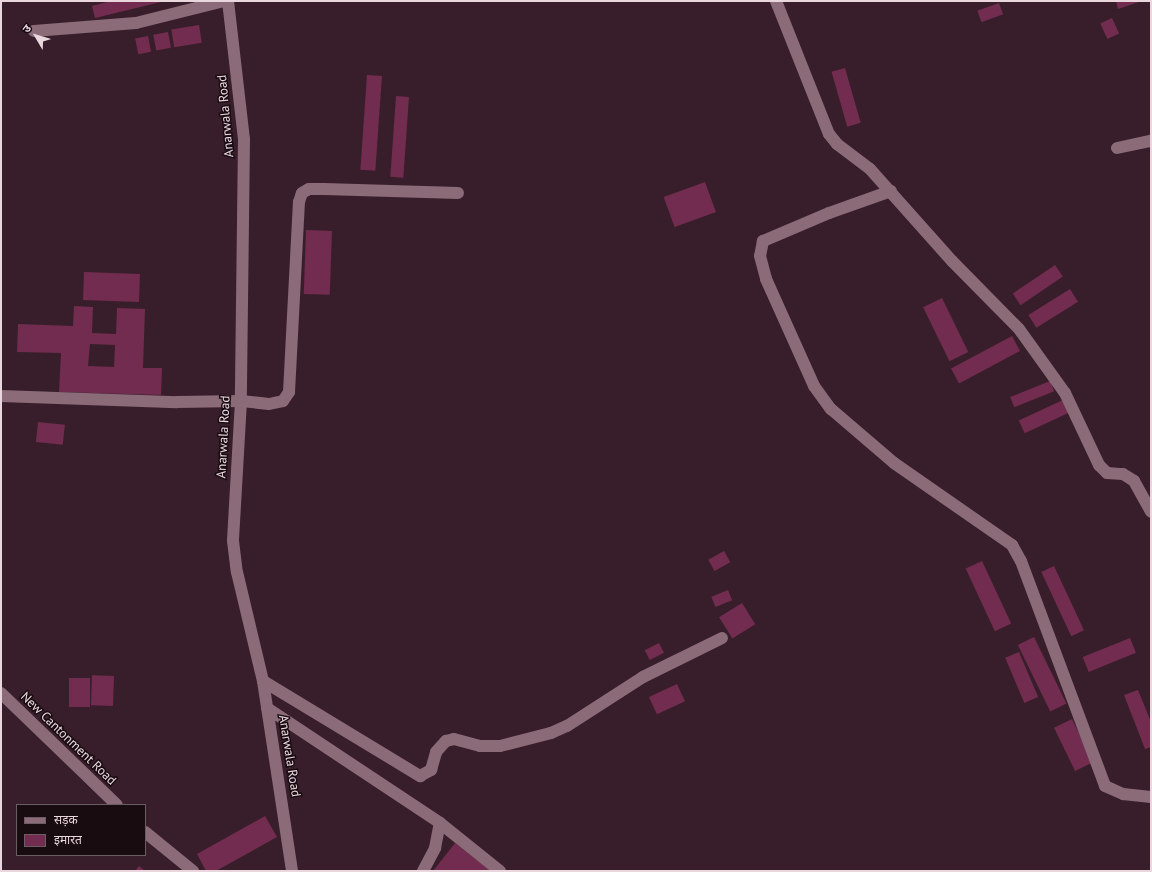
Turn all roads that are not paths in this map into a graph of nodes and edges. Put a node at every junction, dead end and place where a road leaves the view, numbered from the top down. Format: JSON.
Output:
{"nodes":[{"id":1,"x":224,"y":1,"type":"edge"},
{"id":2,"x":228,"y":1,"type":"edge"},
{"id":3,"x":776,"y":1,"type":"edge"},
{"id":4,"x":34,"y":31,"type":"dead end"},
{"id":5,"x":1151,"y":141,"type":"edge"},
{"id":6,"x":1117,"y":148,"type":"dead end"},
{"id":7,"x":891,"y":192,"type":"junction"},
{"id":8,"x":458,"y":193,"type":"dead end"},
{"id":9,"x":1,"y":396,"type":"edge"},
{"id":10,"x":240,"y":401,"type":"junction"},
{"id":11,"x":1151,"y":512,"type":"edge"},
{"id":12,"x":722,"y":638,"type":"dead end"},
{"id":13,"x":263,"y":681,"type":"junction"},
{"id":14,"x":1,"y":693,"type":"edge"},
{"id":15,"x":267,"y":708,"type":"junction"},
{"id":16,"x":1151,"y":797,"type":"edge"},
{"id":17,"x":116,"y":804,"type":"edge"},
{"id":18,"x":440,"y":823,"type":"junction"},
{"id":19,"x":146,"y":833,"type":"edge"},
{"id":20,"x":193,"y":871,"type":"edge"},
{"id":21,"x":292,"y":871,"type":"edge"},
{"id":22,"x":423,"y":871,"type":"edge"},
{"id":23,"x":500,"y":871,"type":"edge"}],
"edges":[{"from":1,"to":4,"type":"street"},
{"from":2,"to":10,"type":"street","name":"Anarwala Road"},
{"from":3,"to":7,"type":"street"},
{"from":5,"to":6,"type":"street"},
{"from":7,"to":11,"type":"street"},
{"from":7,"to":16,"type":"street"},
{"from":8,"to":10,"type":"street"},
{"from":9,"to":10,"type":"street"},
{"from":10,"to":13,"type":"street","name":"Anarwala Road"},
{"from":12,"to":13,"type":"street"},
{"from":13,"to":15,"type":"street","name":"Anarwala Road"},
{"from":14,"to":17,"type":"street","name":"New Cantonment Road"},
{"from":15,"to":18,"type":"street"},
{"from":15,"to":21,"type":"street","name":"Anarwala Road"},
{"from":18,"to":22,"type":"street"},
{"from":18,"to":23,"type":"street"},
{"from":19,"to":20,"type":"street"}]}
